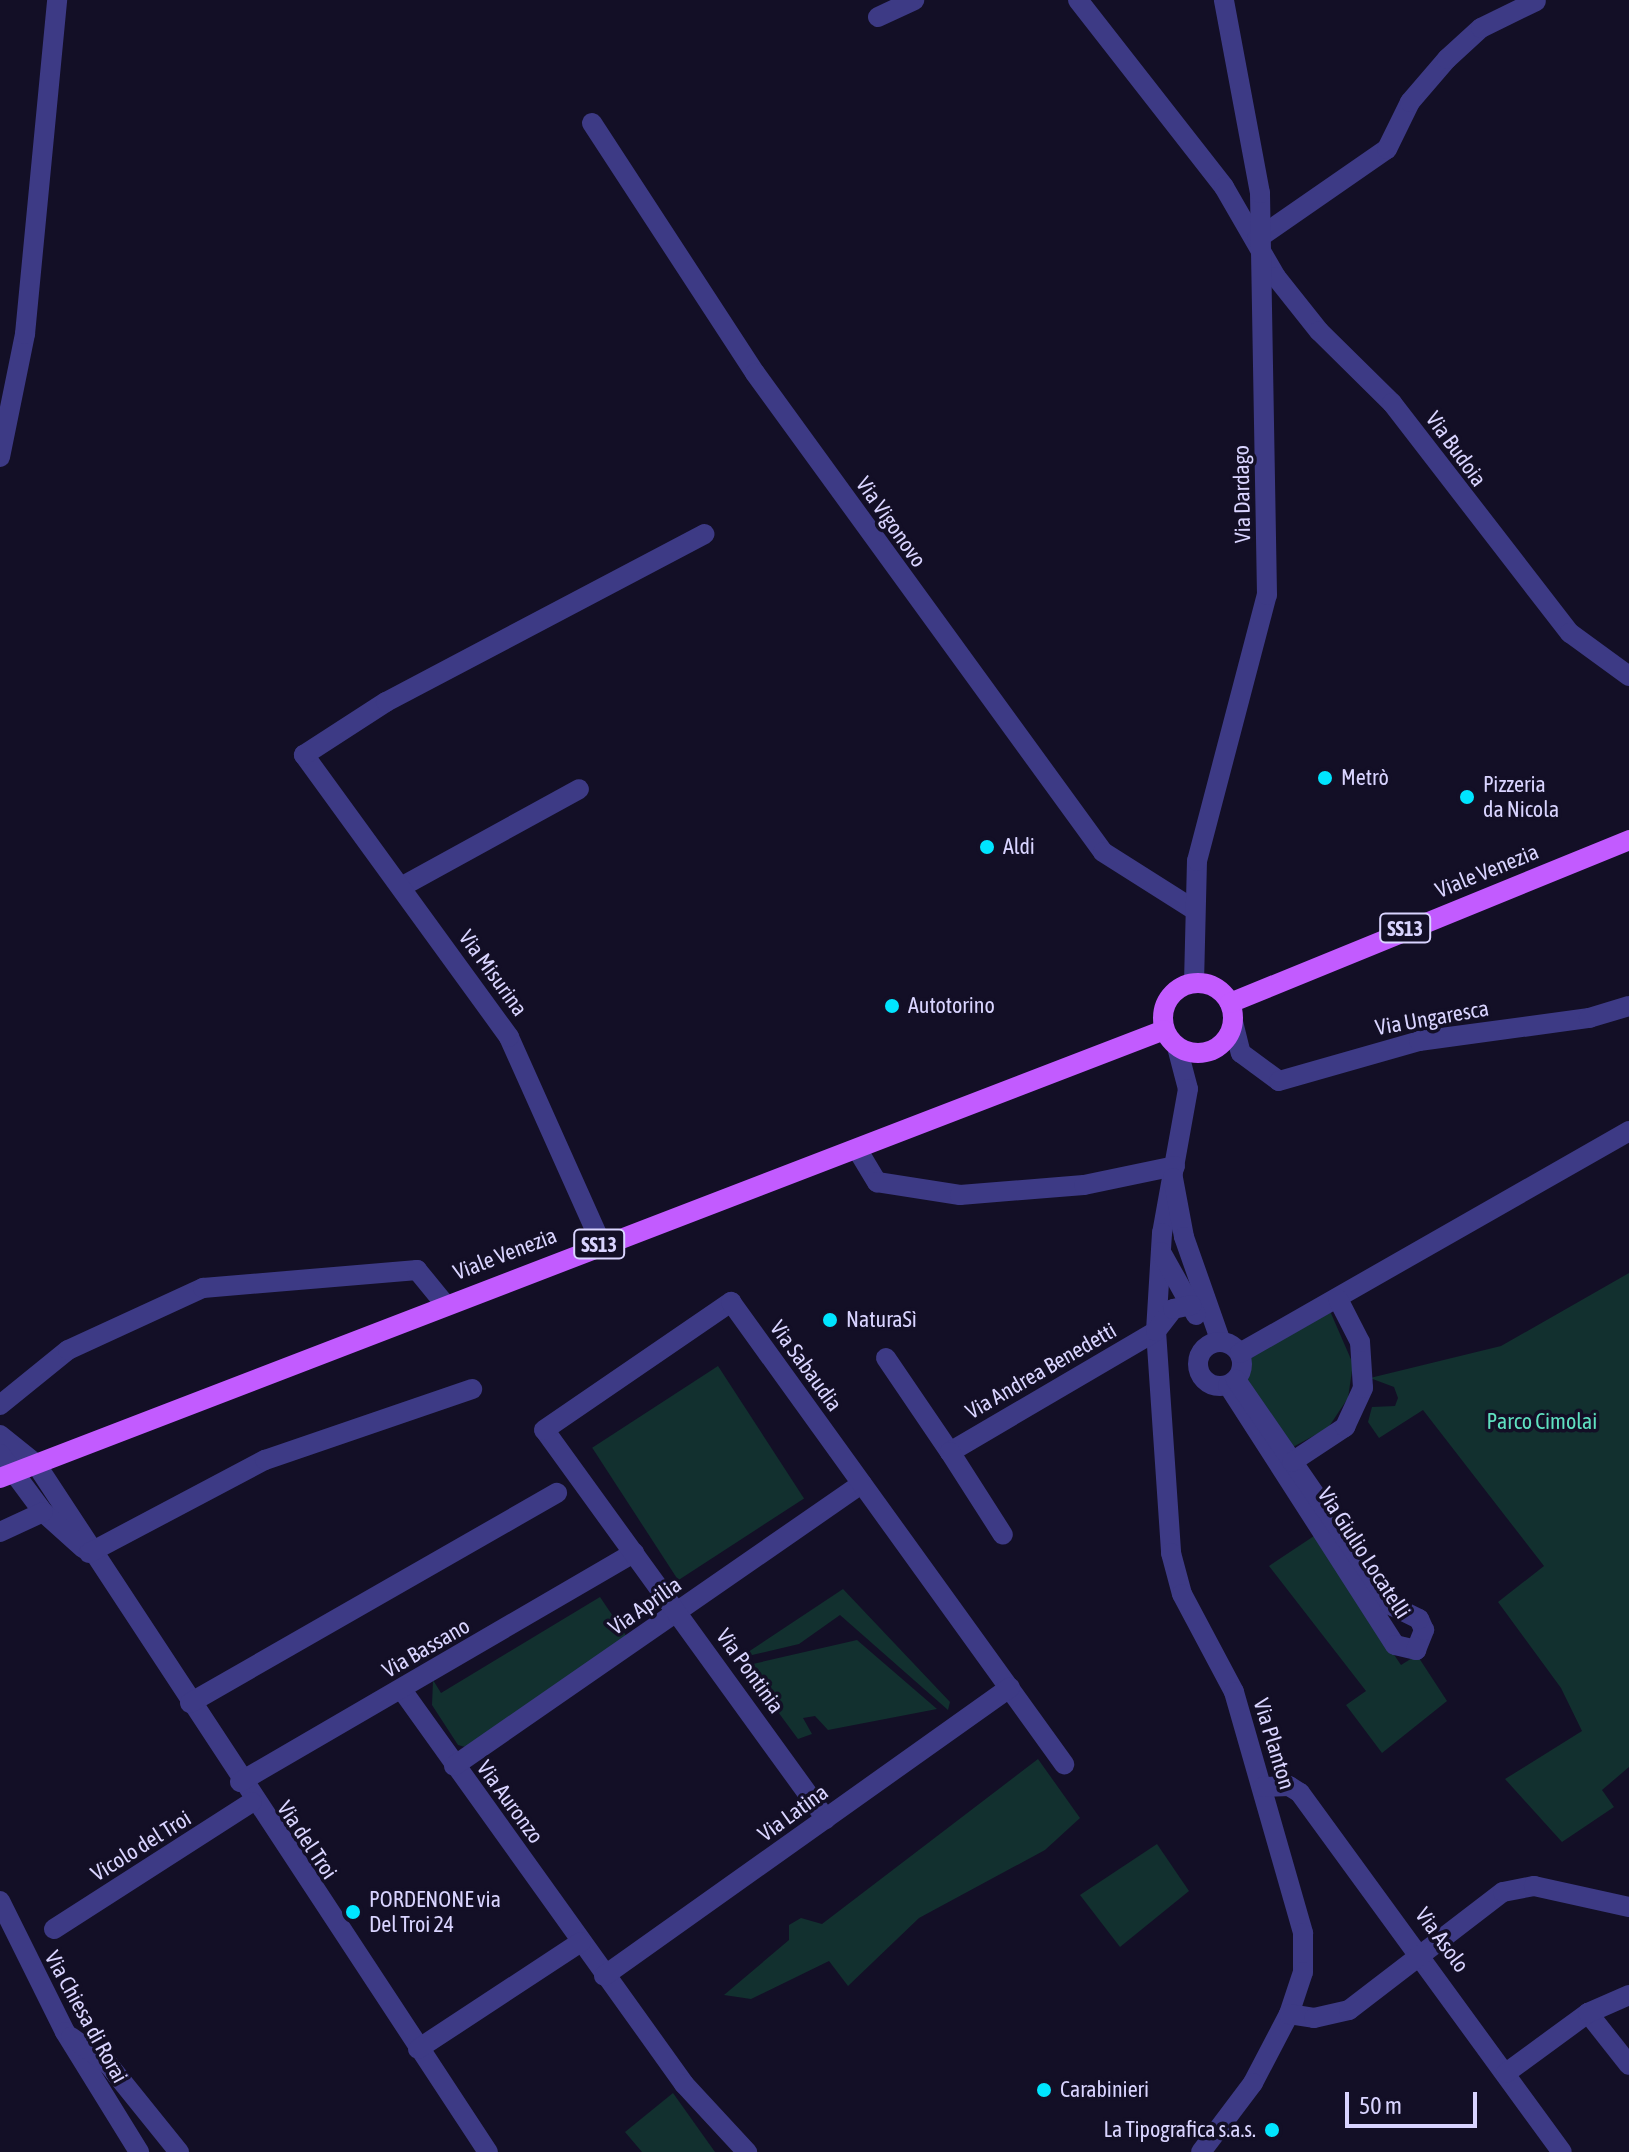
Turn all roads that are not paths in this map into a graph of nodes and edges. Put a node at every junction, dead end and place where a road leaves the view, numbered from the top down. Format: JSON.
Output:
{"nodes":[{"id":1,"x":57,"y":0,"type":"edge"},
{"id":2,"x":914,"y":0,"type":"edge"},
{"id":3,"x":1078,"y":0,"type":"edge"},
{"id":4,"x":1224,"y":0,"type":"edge"},
{"id":5,"x":1536,"y":1,"type":"edge"},
{"id":6,"x":878,"y":17,"type":"dead end"},
{"id":7,"x":592,"y":123,"type":"dead end"},
{"id":8,"x":1257,"y":239,"type":"junction"},
{"id":9,"x":0,"y":457,"type":"edge"},
{"id":10,"x":704,"y":534,"type":"dead end"},
{"id":11,"x":1629,"y":676,"type":"edge"},
{"id":12,"x":579,"y":789,"type":"dead end"},
{"id":13,"x":1629,"y":840,"type":"edge"},
{"id":14,"x":401,"y":887,"type":"junction"},
{"id":15,"x":1193,"y":909,"type":"junction"},
{"id":16,"x":1194,"y":983,"type":"junction"},
{"id":17,"x":1629,"y":1006,"type":"edge"},
{"id":18,"x":1232,"y":1013,"type":"junction"},
{"id":19,"x":1164,"y":1030,"type":"junction"},
{"id":20,"x":1177,"y":1047,"type":"junction"},
{"id":21,"x":1629,"y":1131,"type":"edge"},
{"id":22,"x":857,"y":1149,"type":"junction"},
{"id":23,"x":1174,"y":1170,"type":"junction"},
{"id":24,"x":601,"y":1243,"type":"junction"},
{"id":25,"x":1161,"y":1252,"type":"junction"},
{"id":26,"x":1338,"y":1299,"type":"junction"},
{"id":27,"x":444,"y":1303,"type":"junction"},
{"id":28,"x":1192,"y":1305,"type":"junction"},
{"id":29,"x":1156,"y":1331,"type":"junction"},
{"id":30,"x":1215,"y":1343,"type":"junction"},
{"id":31,"x":1240,"y":1353,"type":"junction"},
{"id":32,"x":886,"y":1358,"type":"dead end"},
{"id":33,"x":1232,"y":1383,"type":"junction"},
{"id":34,"x":472,"y":1389,"type":"dead end"},
{"id":35,"x":0,"y":1405,"type":"edge"},
{"id":36,"x":0,"y":1435,"type":"edge"},
{"id":37,"x":950,"y":1452,"type":"junction"},
{"id":38,"x":0,"y":1454,"type":"edge"},
{"id":39,"x":1292,"y":1462,"type":"junction"},
{"id":40,"x":36,"y":1464,"type":"junction"},
{"id":41,"x":6,"y":1476,"type":"edge"},
{"id":42,"x":862,"y":1484,"type":"junction"},
{"id":43,"x":557,"y":1493,"type":"dead end"},
{"id":44,"x":43,"y":1512,"type":"junction"},
{"id":45,"x":0,"y":1532,"type":"edge"},
{"id":46,"x":1003,"y":1535,"type":"dead end"},
{"id":47,"x":89,"y":1553,"type":"junction"},
{"id":48,"x":634,"y":1553,"type":"junction"},
{"id":49,"x":678,"y":1612,"type":"junction"},
{"id":50,"x":1010,"y":1688,"type":"junction"},
{"id":51,"x":402,"y":1690,"type":"junction"},
{"id":52,"x":190,"y":1703,"type":"junction"},
{"id":53,"x":1064,"y":1764,"type":"dead end"},
{"id":54,"x":454,"y":1766,"type":"junction"},
{"id":55,"x":240,"y":1782,"type":"junction"},
{"id":56,"x":1263,"y":1787,"type":"junction"},
{"id":57,"x":252,"y":1802,"type":"junction"},
{"id":58,"x":826,"y":1819,"type":"junction"},
{"id":59,"x":0,"y":1901,"type":"edge"},
{"id":60,"x":1629,"y":1907,"type":"edge"},
{"id":61,"x":54,"y":1929,"type":"dead end"},
{"id":62,"x":581,"y":1942,"type":"junction"},
{"id":63,"x":1422,"y":1951,"type":"junction"},
{"id":64,"x":604,"y":1976,"type":"junction"},
{"id":65,"x":1629,"y":1995,"type":"edge"},
{"id":66,"x":1588,"y":2013,"type":"junction"},
{"id":67,"x":1289,"y":2014,"type":"junction"},
{"id":68,"x":65,"y":2032,"type":"junction"},
{"id":69,"x":418,"y":2049,"type":"junction"},
{"id":70,"x":1629,"y":2065,"type":"edge"},
{"id":71,"x":1506,"y":2073,"type":"junction"},
{"id":72,"x":1555,"y":2149,"type":"edge"},
{"id":73,"x":139,"y":2152,"type":"edge"},
{"id":74,"x":179,"y":2152,"type":"edge"},
{"id":75,"x":488,"y":2152,"type":"edge"},
{"id":76,"x":747,"y":2152,"type":"edge"},
{"id":77,"x":1201,"y":2152,"type":"edge"}],
"edges":[{"from":1,"to":9,"type":"street"},
{"from":2,"to":6,"type":"street"},
{"from":3,"to":8,"type":"street","name":"Via Budoia"},
{"from":4,"to":8,"type":"street","name":"Via Dardago"},
{"from":5,"to":8,"type":"street"},
{"from":7,"to":15,"type":"street","name":"Via Vigonovo"},
{"from":8,"to":11,"type":"street","name":"Via Budoia"},
{"from":8,"to":15,"type":"street","name":"Via Dardago"},
{"from":10,"to":14,"type":"street","name":"Via Misurina"},
{"from":12,"to":14,"type":"street"},
{"from":13,"to":18,"type":"main road","name":"Viale Venezia","number":"SS13"},
{"from":14,"to":24,"type":"street","name":"Via Misurina"},
{"from":15,"to":16,"type":"street","name":"Via Dardago"},
{"from":16,"to":18,"type":"main road"},
{"from":16,"to":19,"type":"main road"},
{"from":17,"to":18,"type":"street","name":"Via Ungaresca"},
{"from":18,"to":20,"type":"main road","name":"Viale Venezia","number":"SS13"},
{"from":19,"to":20,"type":"main road"},
{"from":19,"to":22,"type":"main road","name":"Viale Venezia","number":"SS13"},
{"from":20,"to":23,"type":"street","name":"Via Planton"},
{"from":21,"to":26,"type":"street"},
{"from":22,"to":23,"type":"street"},
{"from":22,"to":24,"type":"main road","name":"Viale Venezia","number":"SS13"},
{"from":23,"to":25,"type":"street","name":"Via Planton"},
{"from":23,"to":30,"type":"street","name":"Via Giulio Locatelli"},
{"from":24,"to":27,"type":"main road","name":"Viale Venezia","number":"SS13"},
{"from":25,"to":28,"type":"street","name":"Via Giulio Locatelli"},
{"from":25,"to":29,"type":"street","name":"Via Planton"},
{"from":26,"to":31,"type":"street"},
{"from":26,"to":39,"type":"street"},
{"from":27,"to":35,"type":"street"},
{"from":27,"to":40,"type":"main road","name":"Viale Venezia","number":"SS13"},
{"from":28,"to":29,"type":"street"},
{"from":28,"to":30,"type":"street","name":"Via Giulio Locatelli"},
{"from":29,"to":37,"type":"street","name":"Via Andrea Benedetti"},
{"from":29,"to":56,"type":"street","name":"Via Planton"},
{"from":30,"to":31,"type":"street"},
{"from":30,"to":33,"type":"street","name":"Via Giulio Locatelli"},
{"from":31,"to":33,"type":"street"},
{"from":32,"to":37,"type":"street"},
{"from":33,"to":39,"type":"street","name":"Via Giulio Locatelli"},
{"from":33,"to":39,"type":"street","name":"Via Giulio Locatelli"},
{"from":34,"to":47,"type":"street"},
{"from":36,"to":40,"type":"street"},
{"from":37,"to":46,"type":"street"},
{"from":38,"to":41,"type":"street","name":"Via del Troi"},
{"from":40,"to":41,"type":"main road","name":"Viale Venezia","number":"SS13"},
{"from":40,"to":47,"type":"street","name":"Via del Troi"},
{"from":41,"to":44,"type":"street","name":"Via del Troi"},
{"from":42,"to":48,"type":"street","name":"Via Sabaudia"},
{"from":42,"to":49,"type":"street","name":"Via Aprilia"},
{"from":42,"to":50,"type":"street","name":"Via Sabaudia"},
{"from":43,"to":52,"type":"street"},
{"from":44,"to":45,"type":"street"},
{"from":44,"to":47,"type":"street","name":"Via del Troi"},
{"from":47,"to":52,"type":"street","name":"Via del Troi"},
{"from":48,"to":49,"type":"street","name":"Via Pontinia"},
{"from":48,"to":51,"type":"street","name":"Via Bassano"},
{"from":49,"to":54,"type":"street","name":"Via Aprilia"},
{"from":49,"to":58,"type":"street","name":"Via Pontinia"},
{"from":50,"to":53,"type":"street","name":"Via Sabaudia"},
{"from":50,"to":58,"type":"street","name":"Via Latina"},
{"from":51,"to":54,"type":"street","name":"Via Auronzo"},
{"from":51,"to":55,"type":"street","name":"Via Bassano"},
{"from":52,"to":55,"type":"street","name":"Via del Troi"},
{"from":54,"to":62,"type":"street","name":"Via Auronzo"},
{"from":55,"to":57,"type":"street","name":"Via del Troi"},
{"from":56,"to":63,"type":"street","name":"Via Asolo"},
{"from":56,"to":67,"type":"street","name":"Via Planton"},
{"from":57,"to":61,"type":"street","name":"Vicolo del Troi"},
{"from":57,"to":69,"type":"street","name":"Via del Troi"},
{"from":58,"to":64,"type":"street","name":"Via Latina"},
{"from":59,"to":68,"type":"street","name":"Via Chiesa di Rorai"},
{"from":60,"to":63,"type":"street"},
{"from":62,"to":64,"type":"street","name":"Via Auronzo"},
{"from":62,"to":69,"type":"street"},
{"from":63,"to":67,"type":"street"},
{"from":63,"to":71,"type":"street","name":"Via Asolo"},
{"from":64,"to":76,"type":"street","name":"Via Auronzo"},
{"from":65,"to":66,"type":"street"},
{"from":66,"to":70,"type":"street"},
{"from":66,"to":71,"type":"street"},
{"from":67,"to":77,"type":"street","name":"Via Planton"},
{"from":68,"to":73,"type":"street","name":"Via Chiesa di Rorai"},
{"from":68,"to":74,"type":"street"},
{"from":69,"to":75,"type":"street","name":"Via del Troi"},
{"from":71,"to":72,"type":"street","name":"Via Asolo"}]}
